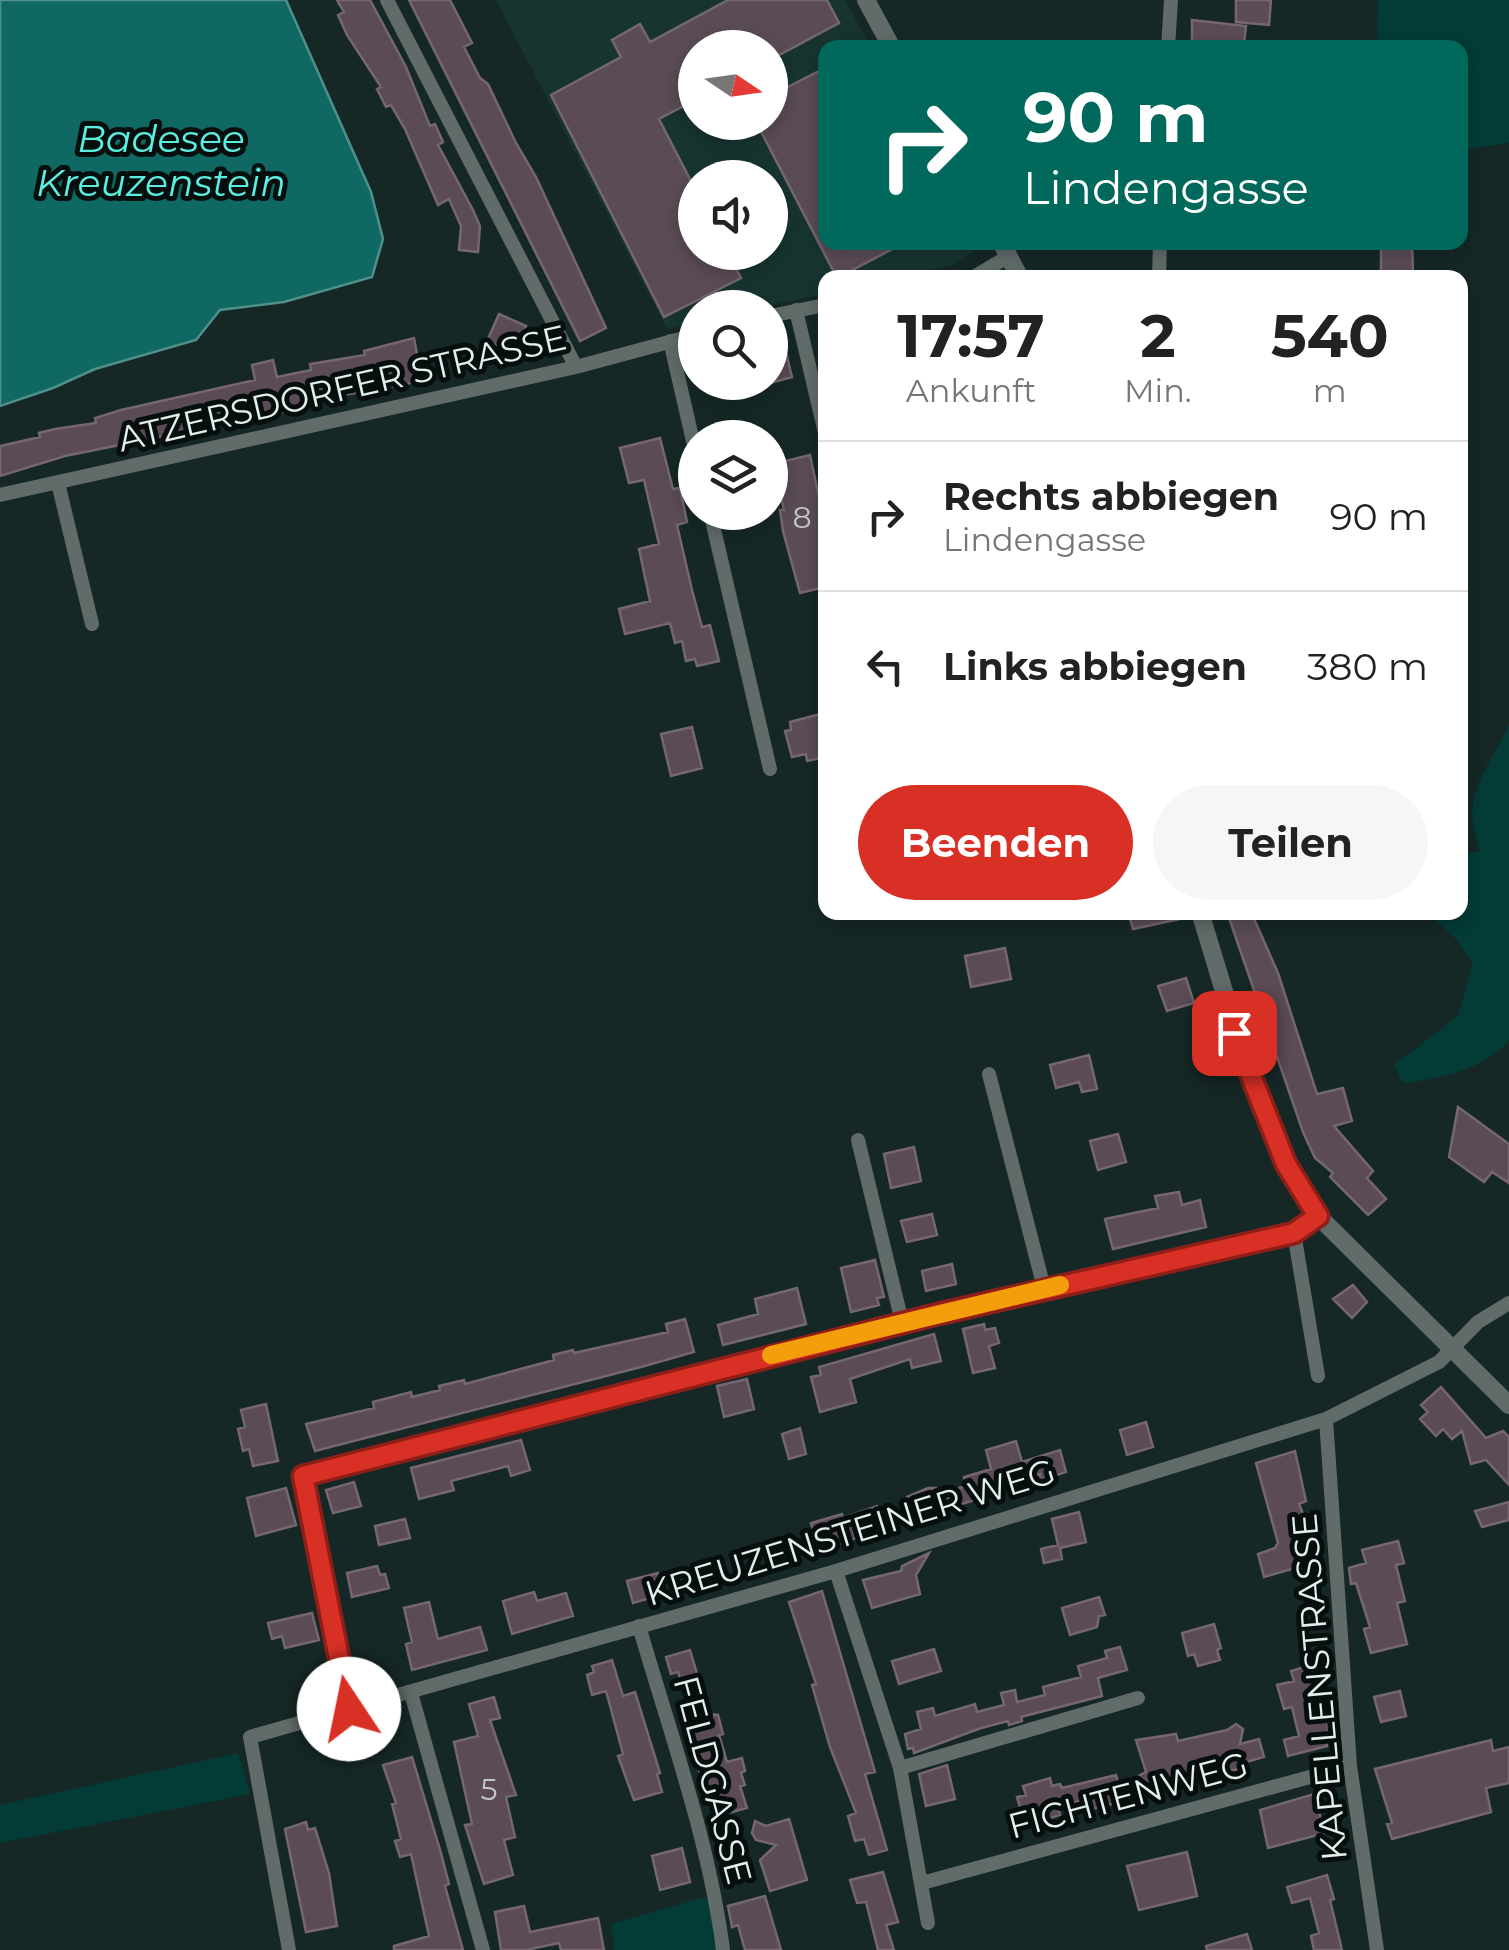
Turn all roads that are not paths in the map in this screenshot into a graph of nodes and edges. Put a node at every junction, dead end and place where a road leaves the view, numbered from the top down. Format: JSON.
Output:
{"nodes":[{"id":1,"x":387,"y":0,"type":"edge"},
{"id":2,"x":866,"y":0,"type":"edge"},
{"id":3,"x":1171,"y":0,"type":"edge"},
{"id":4,"x":888,"y":40,"type":"edge"},
{"id":5,"x":1168,"y":40,"type":"edge"},
{"id":6,"x":1005,"y":250,"type":"edge"},
{"id":7,"x":981,"y":270,"type":"edge"},
{"id":8,"x":818,"y":305,"type":"edge"},
{"id":9,"x":796,"y":310,"type":"junction"},
{"id":10,"x":788,"y":312,"type":"edge"},
{"id":11,"x":678,"y":339,"type":"edge"},
{"id":12,"x":670,"y":341,"type":"junction"},
{"id":13,"x":576,"y":367,"type":"junction"},
{"id":14,"x":818,"y":403,"type":"edge"},
{"id":15,"x":688,"y":420,"type":"edge"},
{"id":16,"x":58,"y":483,"type":"junction"},
{"id":17,"x":0,"y":495,"type":"edge"},
{"id":18,"x":714,"y":530,"type":"edge"},
{"id":19,"x":92,"y":624,"type":"dead end"},
{"id":20,"x":770,"y":770,"type":"dead end"},
{"id":21,"x":1202,"y":920,"type":"edge"},
{"id":22,"x":989,"y":1074,"type":"dead end"},
{"id":23,"x":858,"y":1140,"type":"dead end"},
{"id":24,"x":1318,"y":1216,"type":"junction"},
{"id":25,"x":1294,"y":1233,"type":"junction"},
{"id":26,"x":1044,"y":1288,"type":"junction"},
{"id":27,"x":1509,"y":1302,"type":"edge"},
{"id":28,"x":902,"y":1322,"type":"junction"},
{"id":29,"x":1452,"y":1349,"type":"junction"},
{"id":30,"x":1318,"y":1376,"type":"dead end"},
{"id":31,"x":1509,"y":1405,"type":"edge"},
{"id":32,"x":1326,"y":1419,"type":"junction"},
{"id":33,"x":836,"y":1571,"type":"junction"},
{"id":34,"x":639,"y":1626,"type":"junction"},
{"id":35,"x":411,"y":1693,"type":"junction"},
{"id":36,"x":1138,"y":1698,"type":"dead end"},
{"id":37,"x":349,"y":1709,"type":"junction"},
{"id":38,"x":1350,"y":1766,"type":"junction"},
{"id":39,"x":900,"y":1768,"type":"junction"},
{"id":40,"x":922,"y":1882,"type":"junction"},
{"id":41,"x":928,"y":1924,"type":"dead end"},
{"id":42,"x":289,"y":1950,"type":"edge"},
{"id":43,"x":483,"y":1950,"type":"edge"},
{"id":44,"x":723,"y":1950,"type":"edge"},
{"id":45,"x":1377,"y":1950,"type":"edge"}],
"edges":[{"from":1,"to":13,"type":"street"},
{"from":2,"to":4,"type":"street"},
{"from":3,"to":5,"type":"street"},
{"from":6,"to":7,"type":"street"},
{"from":8,"to":9,"type":"street"},
{"from":9,"to":10,"type":"street"},
{"from":9,"to":14,"type":"street"},
{"from":11,"to":12,"type":"street","name":"ATZERSDORFER STRASSE"},
{"from":12,"to":13,"type":"street","name":"ATZERSDORFER STRASSE"},
{"from":12,"to":15,"type":"street"},
{"from":13,"to":16,"type":"street","name":"ATZERSDORFER STRASSE"},
{"from":16,"to":17,"type":"street","name":"ATZERSDORFER STRASSE"},
{"from":16,"to":19,"type":"street"},
{"from":18,"to":20,"type":"street"},
{"from":21,"to":24,"type":"street"},
{"from":22,"to":26,"type":"street"},
{"from":23,"to":28,"type":"street"},
{"from":24,"to":25,"type":"street"},
{"from":24,"to":29,"type":"street"},
{"from":25,"to":26,"type":"street"},
{"from":25,"to":30,"type":"street"},
{"from":26,"to":28,"type":"street"},
{"from":27,"to":29,"type":"street","name":"KREUZENSTEINER WEG"},
{"from":28,"to":37,"type":"street"},
{"from":29,"to":31,"type":"street"},
{"from":29,"to":32,"type":"street","name":"KREUZENSTEINER WEG"},
{"from":32,"to":33,"type":"street","name":"KREUZENSTEINER WEG"},
{"from":32,"to":38,"type":"street","name":"KAPELLENSTRASSE"},
{"from":33,"to":34,"type":"street","name":"KREUZENSTEINER WEG"},
{"from":33,"to":39,"type":"street"},
{"from":34,"to":35,"type":"street","name":"KREUZENSTEINER WEG"},
{"from":34,"to":44,"type":"street","name":"FELDGASSE"},
{"from":35,"to":37,"type":"street","name":"KREUZENSTEINER WEG"},
{"from":35,"to":43,"type":"street"},
{"from":36,"to":39,"type":"street"},
{"from":37,"to":42,"type":"street","name":"KREUZENSTEINER WEG"},
{"from":38,"to":40,"type":"street","name":"FICHTENWEG"},
{"from":38,"to":45,"type":"street","name":"KAPELLENSTRASSE"},
{"from":39,"to":40,"type":"street"},
{"from":40,"to":41,"type":"street"}]}
